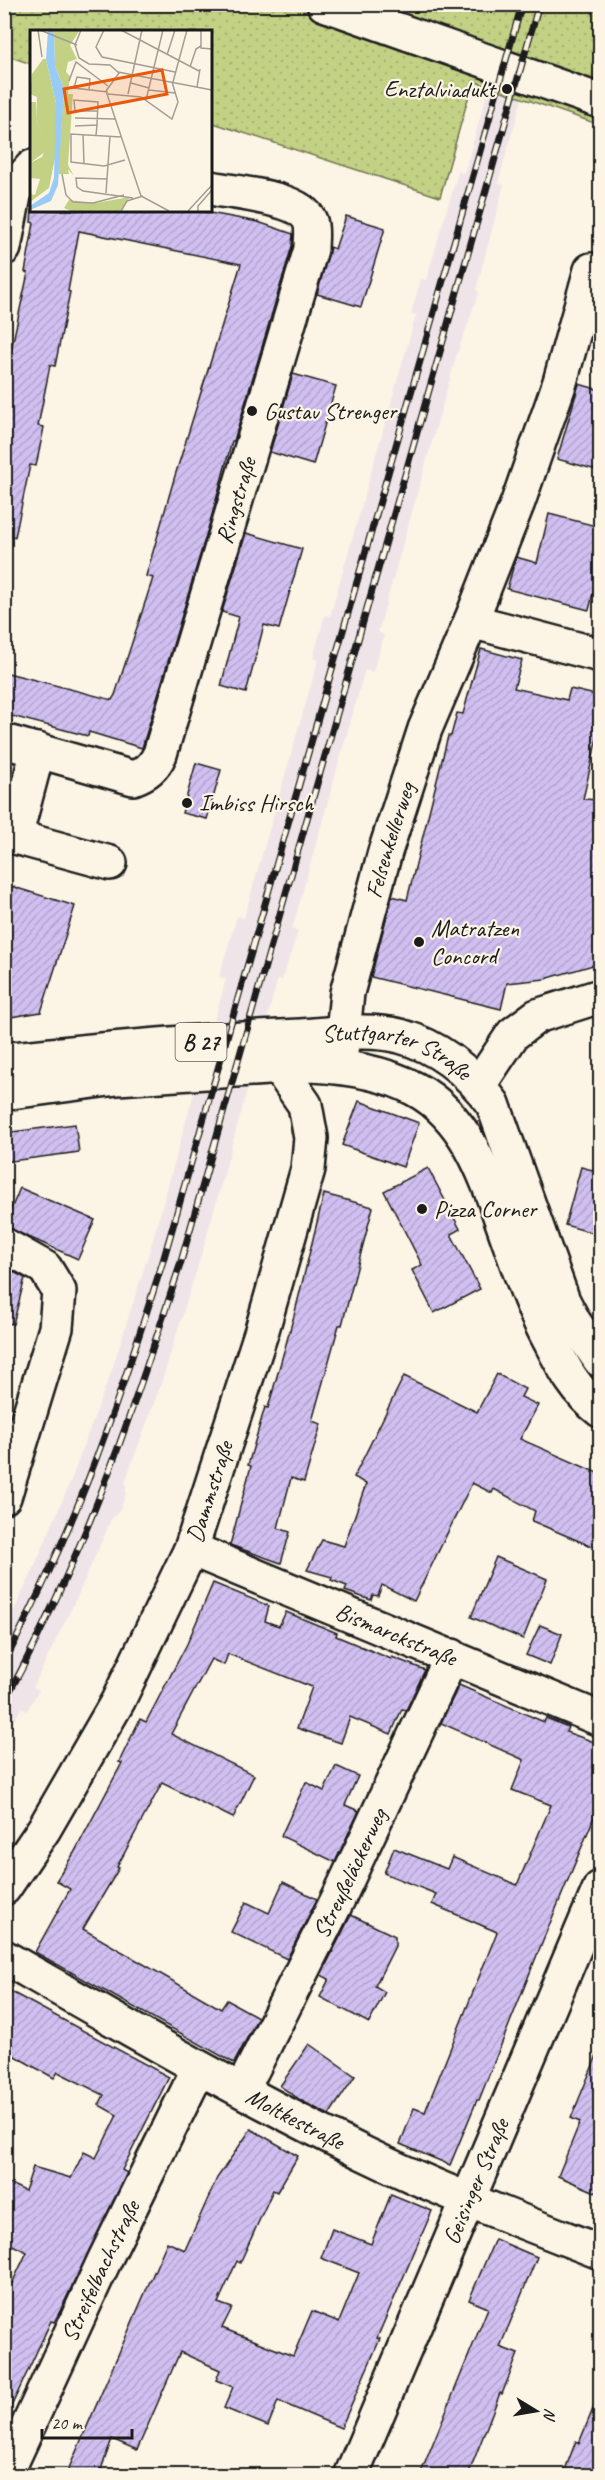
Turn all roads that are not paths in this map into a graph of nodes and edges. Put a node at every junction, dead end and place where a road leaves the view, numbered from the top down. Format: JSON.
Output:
{"nodes":[{"id":1,"x":324,"y":4,"type":"edge"},
{"id":2,"x":600,"y":101,"type":"edge"},
{"id":3,"x":30,"y":169,"type":"edge"},
{"id":4,"x":212,"y":188,"type":"edge"},
{"id":5,"x":4,"y":248,"type":"edge"},
{"id":6,"x":600,"y":274,"type":"edge"},
{"id":7,"x":471,"y":621,"type":"junction"},
{"id":8,"x":600,"y":655,"type":"edge"},
{"id":9,"x":4,"y":741,"type":"edge"},
{"id":10,"x":38,"y":750,"type":"junction"},
{"id":11,"x":110,"y":863,"type":"dead end"},
{"id":12,"x":600,"y":996,"type":"edge"},
{"id":13,"x":342,"y":1034,"type":"junction"},
{"id":14,"x":4,"y":1060,"type":"edge"},
{"id":15,"x":278,"y":1066,"type":"junction"},
{"id":16,"x":340,"y":1067,"type":"junction"},
{"id":17,"x":479,"y":1085,"type":"junction"},
{"id":18,"x":4,"y":1092,"type":"edge"},
{"id":19,"x":4,"y":1245,"type":"edge"},
{"id":20,"x":600,"y":1360,"type":"edge"},
{"id":21,"x":598,"y":1410,"type":"edge"},
{"id":22,"x":4,"y":1497,"type":"edge"},
{"id":23,"x":191,"y":1549,"type":"junction"},
{"id":24,"x":452,"y":1656,"type":"junction"},
{"id":25,"x":600,"y":1719,"type":"edge"},
{"id":26,"x":4,"y":1888,"type":"edge"},
{"id":27,"x":600,"y":1888,"type":"edge"},
{"id":28,"x":4,"y":1957,"type":"edge"},
{"id":29,"x":199,"y":2068,"type":"junction"},
{"id":30,"x":242,"y":2090,"type":"junction"},
{"id":31,"x":467,"y":2199,"type":"junction"},
{"id":32,"x":600,"y":2252,"type":"edge"},
{"id":33,"x":5,"y":2475,"type":"edge"},
{"id":34,"x":351,"y":2475,"type":"edge"}],
"edges":[{"from":1,"to":2,"type":"street"},
{"from":3,"to":5,"type":"street"},
{"from":4,"to":10,"type":"street","name":"Ringstraße"},
{"from":6,"to":7,"type":"street","name":"Felsenkellerweg"},
{"from":7,"to":8,"type":"street"},
{"from":7,"to":13,"type":"street","name":"Felsenkellerweg"},
{"from":9,"to":10,"type":"street"},
{"from":10,"to":11,"type":"street"},
{"from":12,"to":17,"type":"street"},
{"from":13,"to":14,"type":"street","name":"Stuttgarter Straße","number":"B 27"},
{"from":13,"to":16,"type":"street","name":"Felsenkellerweg"},
{"from":13,"to":17,"type":"street","name":"Stuttgarter Straße","number":"B 27"},
{"from":15,"to":16,"type":"street","name":"Stuttgarter Straße","number":"B 27"},
{"from":15,"to":18,"type":"street","name":"Stuttgarter Straße","number":"B 27"},
{"from":15,"to":23,"type":"street","name":"Dammstraße"},
{"from":16,"to":21,"type":"street","name":"Stuttgarter Straße","number":"B 27"},
{"from":17,"to":20,"type":"street","name":"Stuttgarter Straße","number":"B 27"},
{"from":19,"to":22,"type":"street"},
{"from":23,"to":24,"type":"street","name":"Bismarckstraße"},
{"from":23,"to":26,"type":"street","name":"Dammstraße"},
{"from":24,"to":25,"type":"street","name":"Bismarckstraße"},
{"from":24,"to":30,"type":"street","name":"Streußeläckerweg"},
{"from":27,"to":31,"type":"street","name":"Geisinger Straße"},
{"from":28,"to":29,"type":"street","name":"Moltkestraße"},
{"from":29,"to":30,"type":"street","name":"Moltkestraße"},
{"from":29,"to":33,"type":"street","name":"Streifelbachstraße"},
{"from":30,"to":31,"type":"street","name":"Moltkestraße"},
{"from":31,"to":32,"type":"street","name":"Moltkestraße"},
{"from":31,"to":34,"type":"street","name":"Geisinger Straße"}]}
